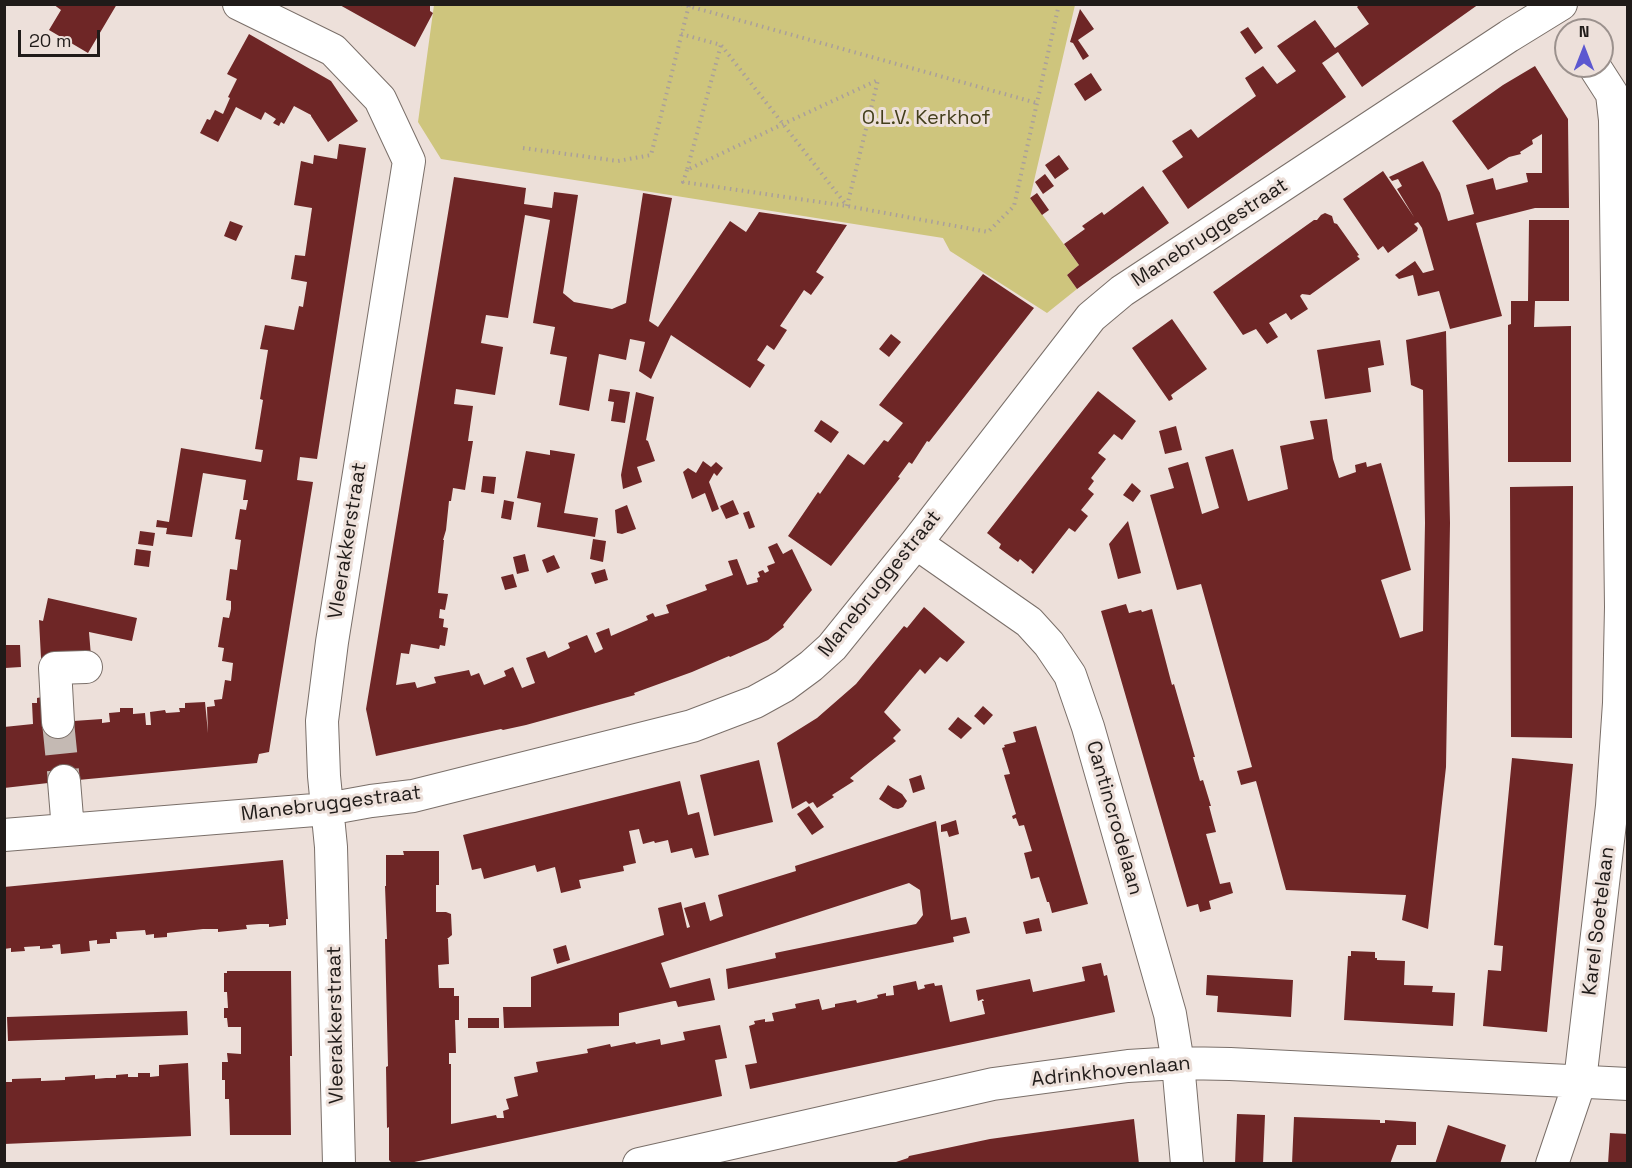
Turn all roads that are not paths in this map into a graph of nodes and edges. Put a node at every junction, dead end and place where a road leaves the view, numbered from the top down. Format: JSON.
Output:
{"nodes":[{"id":1,"x":239,"y":4,"type":"edge"},
{"id":2,"x":1564,"y":14,"type":"edge"},
{"id":3,"x":1602,"y":78,"type":"edge"},
{"id":4,"x":916,"y":543,"type":"junction"},
{"id":5,"x":86,"y":667,"type":"dead end"},
{"id":6,"x":58,"y":722,"type":"tunnel mouth"},
{"id":7,"x":64,"y":781,"type":"tunnel mouth"},
{"id":8,"x":327,"y":809,"type":"junction"},
{"id":9,"x":68,"y":830,"type":"junction"},
{"id":10,"x":4,"y":835,"type":"edge"},
{"id":11,"x":1178,"y":1063,"type":"junction"},
{"id":12,"x":1580,"y":1081,"type":"junction"},
{"id":13,"x":1628,"y":1084,"type":"edge"},
{"id":14,"x":339,"y":1164,"type":"edge"},
{"id":15,"x":639,"y":1164,"type":"edge"},
{"id":16,"x":1187,"y":1164,"type":"edge"},
{"id":17,"x":1552,"y":1164,"type":"edge"}],
"edges":[{"from":1,"to":8,"type":"street","name":"Vleerakkerstraat"},
{"from":2,"to":4,"type":"street","name":"Manebruggestraat"},
{"from":3,"to":12,"type":"street","name":"Karel Soetelaan"},
{"from":4,"to":8,"type":"street","name":"Manebruggestraat"},
{"from":4,"to":11,"type":"street","name":"Cantincrodelaan"},
{"from":5,"to":6,"type":"street"},
{"from":7,"to":9,"type":"street"},
{"from":8,"to":9,"type":"street","name":"Manebruggestraat"},
{"from":8,"to":14,"type":"street","name":"Vleerakkerstraat"},
{"from":9,"to":10,"type":"street","name":"Manebruggestraat"},
{"from":11,"to":12,"type":"street","name":"Adrinkhovenlaan"},
{"from":11,"to":15,"type":"street","name":"Adrinkhovenlaan"},
{"from":11,"to":16,"type":"street","name":"Cantincrodelaan"},
{"from":12,"to":13,"type":"street","name":"Adrinkhovenlaan"},
{"from":12,"to":17,"type":"street","name":"Karel Soetelaan"}]}
